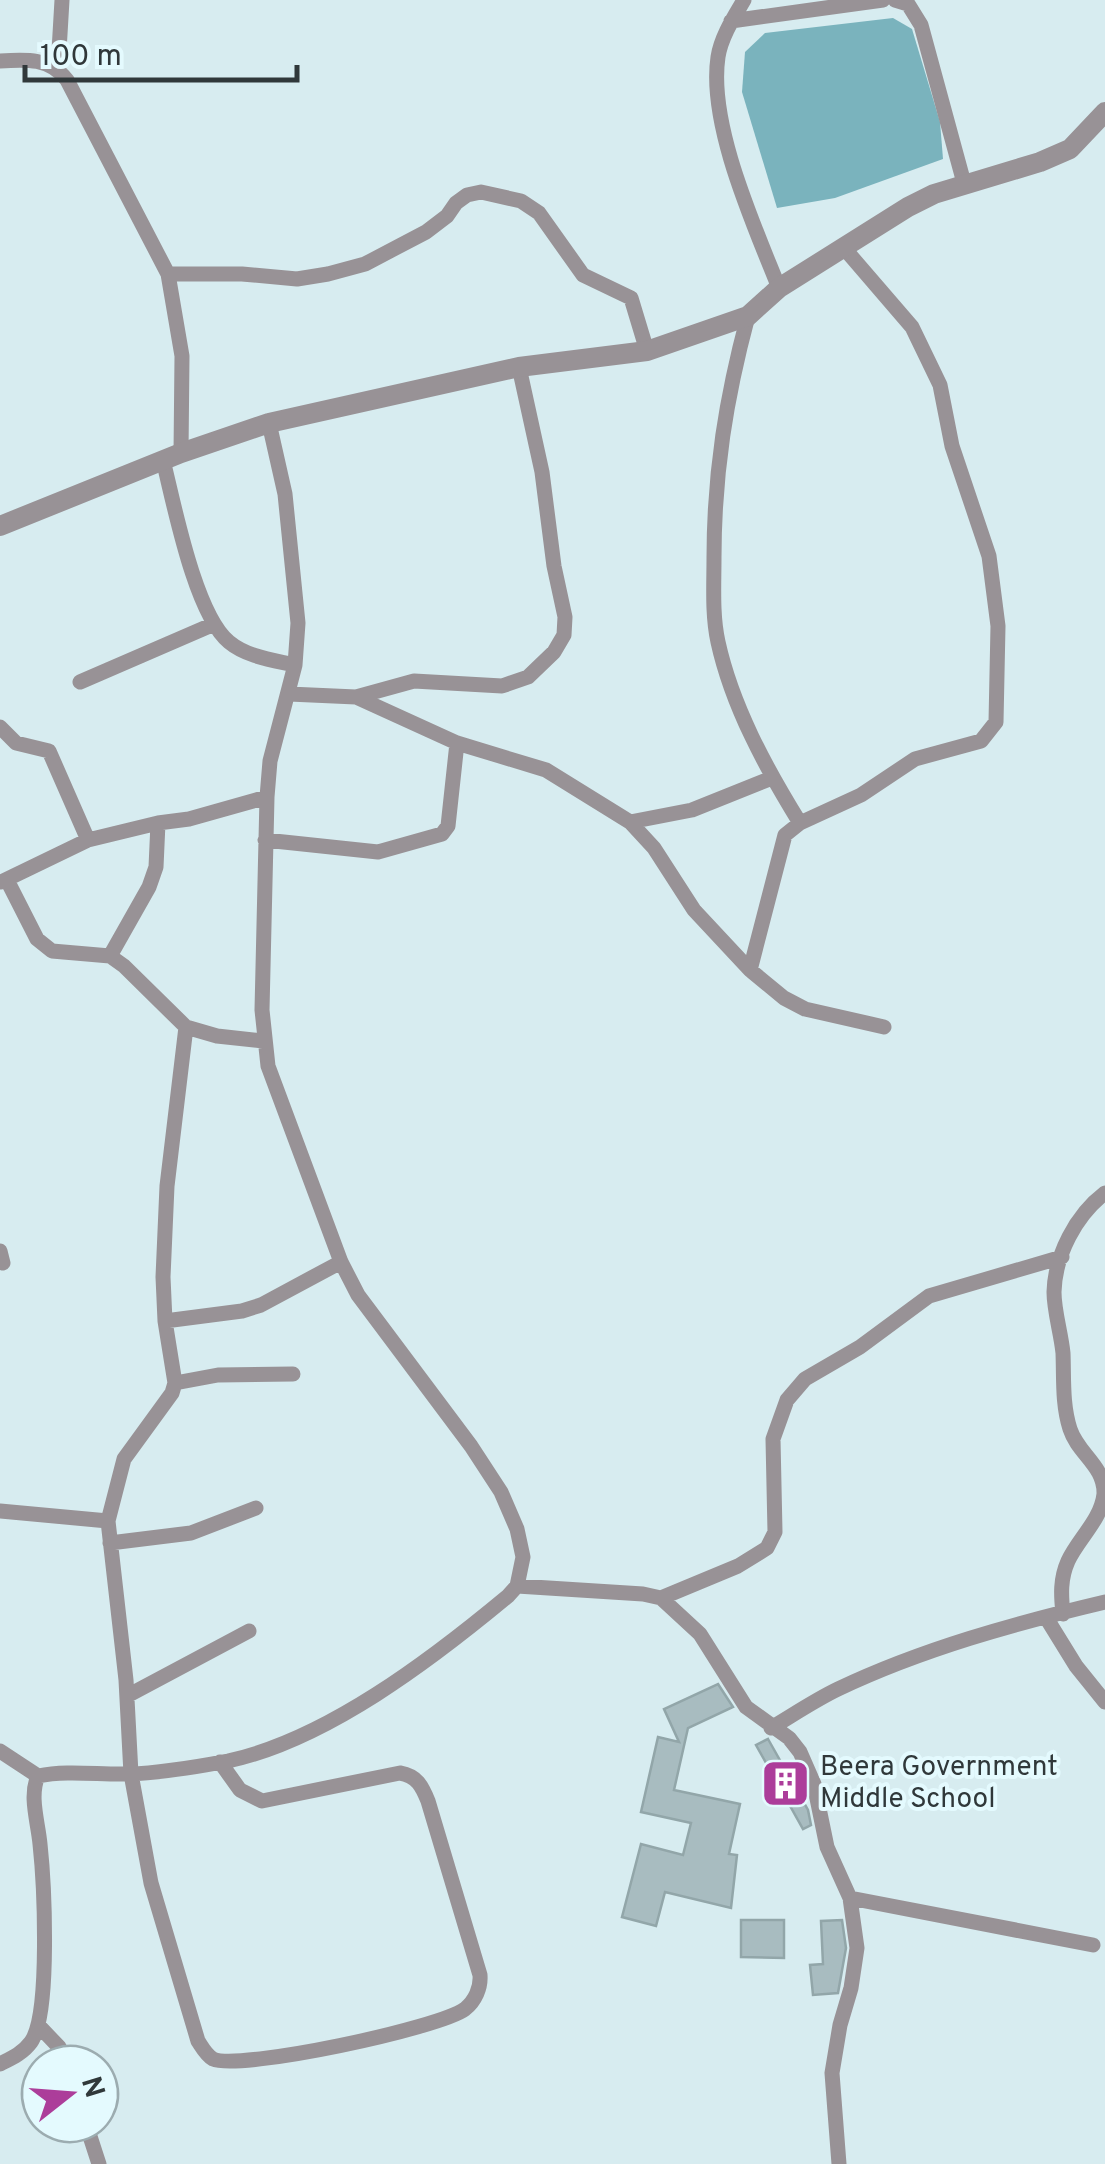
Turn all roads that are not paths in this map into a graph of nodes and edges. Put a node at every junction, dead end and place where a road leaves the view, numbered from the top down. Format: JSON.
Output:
{"nodes":[{"id":1,"x":62,"y":0,"type":"edge"},
{"id":2,"x":744,"y":0,"type":"edge"},
{"id":3,"x":883,"y":0,"type":"edge"},
{"id":4,"x":896,"y":0,"type":"edge"},
{"id":5,"x":731,"y":21,"type":"junction"},
{"id":6,"x":0,"y":60,"type":"edge"},
{"id":7,"x":58,"y":68,"type":"junction"},
{"id":8,"x":1105,"y":112,"type":"edge"},
{"id":9,"x":964,"y":183,"type":"junction"},
{"id":10,"x":844,"y":248,"type":"junction"},
{"id":11,"x":168,"y":274,"type":"junction"},
{"id":12,"x":779,"y":288,"type":"junction"},
{"id":13,"x":748,"y":316,"type":"junction"},
{"id":14,"x":647,"y":351,"type":"junction"},
{"id":15,"x":519,"y":367,"type":"junction"},
{"id":16,"x":269,"y":423,"type":"junction"},
{"id":17,"x":172,"y":456,"type":"junction"},
{"id":18,"x":0,"y":526,"type":"edge"},
{"id":19,"x":214,"y":624,"type":"junction"},
{"id":20,"x":294,"y":665,"type":"junction"},
{"id":21,"x":80,"y":682,"type":"dead end"},
{"id":22,"x":289,"y":694,"type":"junction"},
{"id":23,"x":356,"y":697,"type":"junction"},
{"id":24,"x":0,"y":727,"type":"edge"},
{"id":25,"x":457,"y":743,"type":"junction"},
{"id":26,"x":772,"y":778,"type":"junction"},
{"id":27,"x":267,"y":797,"type":"junction"},
{"id":28,"x":630,"y":822,"type":"junction"},
{"id":29,"x":158,"y":823,"type":"junction"},
{"id":30,"x":800,"y":823,"type":"junction"},
{"id":31,"x":88,"y":840,"type":"junction"},
{"id":32,"x":265,"y":840,"type":"junction"},
{"id":33,"x":4,"y":882,"type":"edge"},
{"id":34,"x":110,"y":956,"type":"junction"},
{"id":35,"x":750,"y":970,"type":"junction"},
{"id":36,"x":186,"y":1027,"type":"junction"},
{"id":37,"x":884,"y":1027,"type":"dead end"},
{"id":38,"x":263,"y":1041,"type":"junction"},
{"id":39,"x":1105,"y":1192,"type":"edge"},
{"id":40,"x":1062,"y":1257,"type":"junction"},
{"id":41,"x":340,"y":1262,"type":"junction"},
{"id":42,"x":165,"y":1321,"type":"junction"},
{"id":43,"x":292,"y":1374,"type":"dead end"},
{"id":44,"x":175,"y":1383,"type":"junction"},
{"id":45,"x":256,"y":1508,"type":"dead end"},
{"id":46,"x":0,"y":1511,"type":"edge"},
{"id":47,"x":108,"y":1521,"type":"junction"},
{"id":48,"x":110,"y":1543,"type":"junction"},
{"id":49,"x":517,"y":1586,"type":"junction"},
{"id":50,"x":661,"y":1598,"type":"junction"},
{"id":51,"x":1105,"y":1602,"type":"edge"},
{"id":52,"x":1055,"y":1616,"type":"junction"},
{"id":53,"x":250,"y":1631,"type":"dead end"},
{"id":54,"x":127,"y":1696,"type":"junction"},
{"id":55,"x":1105,"y":1702,"type":"edge"},
{"id":56,"x":770,"y":1728,"type":"junction"},
{"id":57,"x":0,"y":1751,"type":"edge"},
{"id":58,"x":220,"y":1762,"type":"junction"},
{"id":59,"x":131,"y":1774,"type":"junction"},
{"id":60,"x":38,"y":1776,"type":"junction"},
{"id":61,"x":850,"y":1898,"type":"junction"},
{"id":62,"x":1093,"y":1946,"type":"dead end"},
{"id":63,"x":38,"y":2025,"type":"junction"},
{"id":64,"x":56,"y":2044,"type":"edge"},
{"id":65,"x":0,"y":2064,"type":"edge"},
{"id":66,"x":839,"y":2164,"type":"edge"}],
"edges":[{"from":1,"to":7,"type":"street"},
{"from":2,"to":5,"type":"street"},
{"from":3,"to":5,"type":"street"},
{"from":4,"to":9,"type":"street"},
{"from":5,"to":12,"type":"street"},
{"from":6,"to":7,"type":"street"},
{"from":7,"to":11,"type":"street"},
{"from":8,"to":9,"type":"street"},
{"from":9,"to":10,"type":"street"},
{"from":10,"to":12,"type":"street"},
{"from":10,"to":30,"type":"street"},
{"from":11,"to":14,"type":"street"},
{"from":11,"to":17,"type":"street"},
{"from":12,"to":13,"type":"street"},
{"from":13,"to":14,"type":"street"},
{"from":13,"to":26,"type":"street"},
{"from":14,"to":15,"type":"street"},
{"from":15,"to":16,"type":"street"},
{"from":15,"to":23,"type":"street"},
{"from":16,"to":17,"type":"street"},
{"from":16,"to":20,"type":"street"},
{"from":17,"to":18,"type":"street"},
{"from":17,"to":19,"type":"street"},
{"from":19,"to":20,"type":"street"},
{"from":19,"to":21,"type":"street"},
{"from":20,"to":22,"type":"street"},
{"from":22,"to":23,"type":"street"},
{"from":22,"to":27,"type":"street"},
{"from":23,"to":25,"type":"street"},
{"from":24,"to":31,"type":"street"},
{"from":25,"to":28,"type":"street"},
{"from":25,"to":32,"type":"street"},
{"from":26,"to":28,"type":"street"},
{"from":26,"to":30,"type":"street"},
{"from":27,"to":29,"type":"street"},
{"from":27,"to":32,"type":"street"},
{"from":28,"to":35,"type":"street"},
{"from":29,"to":31,"type":"street"},
{"from":29,"to":34,"type":"street"},
{"from":30,"to":35,"type":"street"},
{"from":31,"to":33,"type":"street"},
{"from":32,"to":38,"type":"street"},
{"from":33,"to":34,"type":"street"},
{"from":34,"to":36,"type":"street"},
{"from":35,"to":37,"type":"street"},
{"from":36,"to":38,"type":"street"},
{"from":36,"to":42,"type":"street"},
{"from":38,"to":41,"type":"street"},
{"from":39,"to":40,"type":"street"},
{"from":40,"to":50,"type":"street"},
{"from":40,"to":52,"type":"street"},
{"from":41,"to":42,"type":"street"},
{"from":41,"to":49,"type":"street"},
{"from":42,"to":44,"type":"street"},
{"from":43,"to":44,"type":"street"},
{"from":44,"to":47,"type":"street"},
{"from":45,"to":48,"type":"street"},
{"from":46,"to":47,"type":"street"},
{"from":47,"to":48,"type":"street"},
{"from":48,"to":54,"type":"street"},
{"from":49,"to":50,"type":"street"},
{"from":49,"to":58,"type":"street"},
{"from":50,"to":56,"type":"street"},
{"from":51,"to":52,"type":"street"},
{"from":52,"to":55,"type":"street"},
{"from":52,"to":56,"type":"street"},
{"from":53,"to":54,"type":"street"},
{"from":54,"to":59,"type":"street"},
{"from":56,"to":61,"type":"street"},
{"from":57,"to":60,"type":"street"},
{"from":58,"to":59,"type":"street"},
{"from":58,"to":59,"type":"street"},
{"from":59,"to":60,"type":"street"},
{"from":60,"to":63,"type":"street"},
{"from":61,"to":62,"type":"street"},
{"from":61,"to":66,"type":"street"},
{"from":63,"to":64,"type":"street"},
{"from":63,"to":65,"type":"street"}]}
